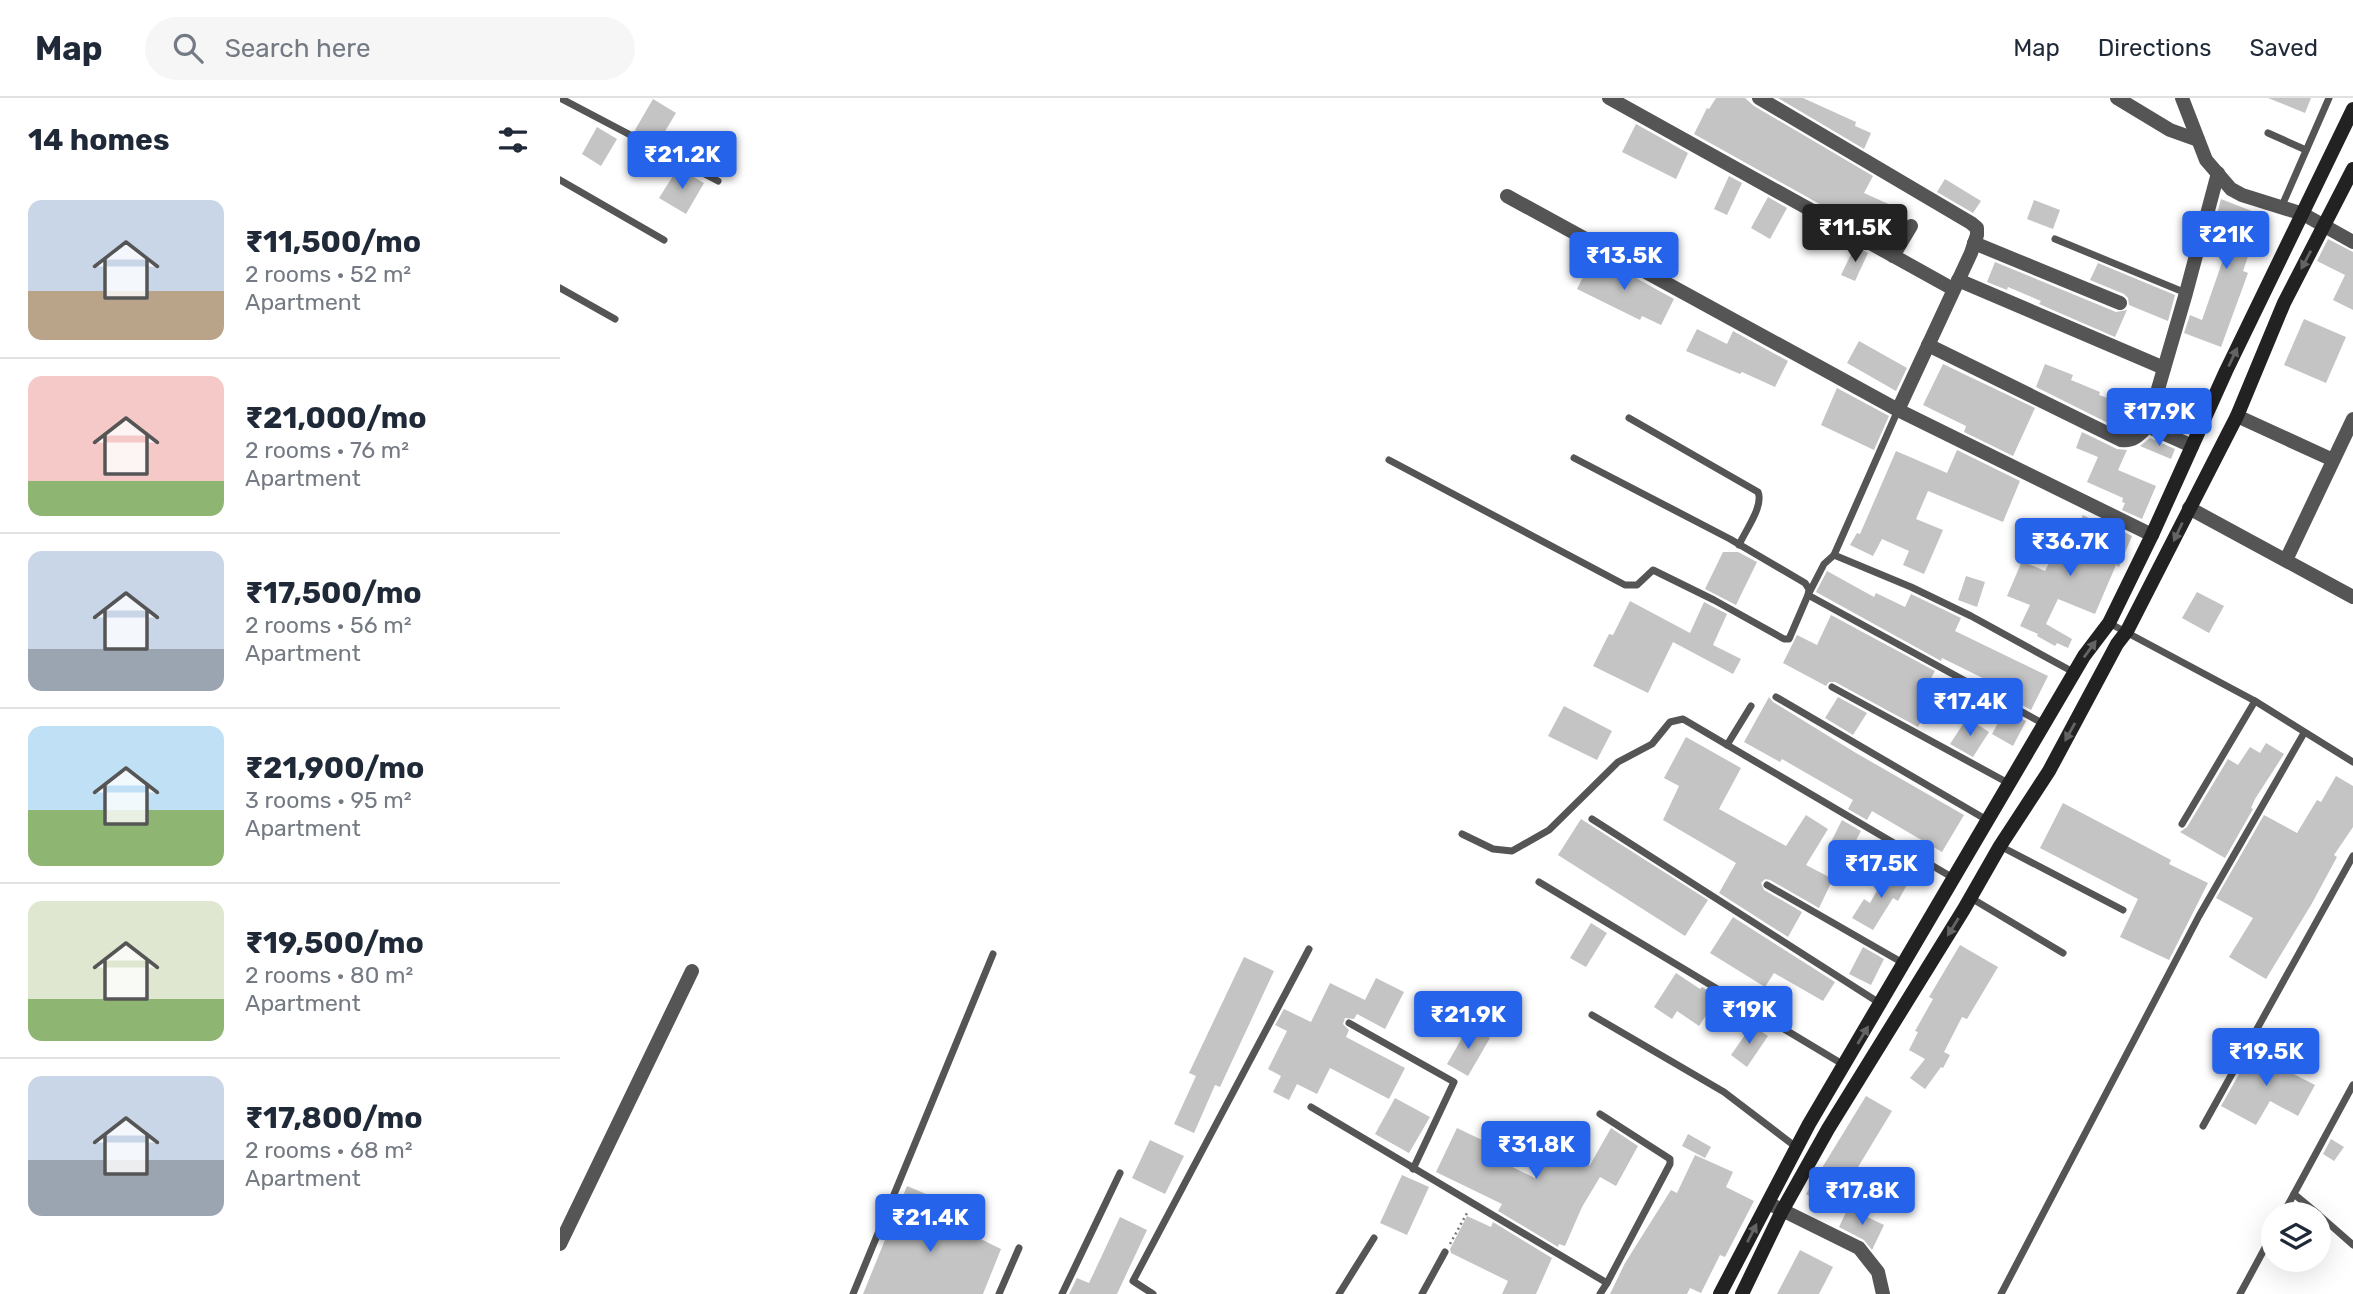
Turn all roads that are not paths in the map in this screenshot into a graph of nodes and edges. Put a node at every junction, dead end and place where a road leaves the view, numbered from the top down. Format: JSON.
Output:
{"nodes":[{"id":1,"x":560,"y":98,"type":"edge"},
{"id":2,"x":1609,"y":98,"type":"edge"},
{"id":3,"x":1759,"y":98,"type":"edge"},
{"id":4,"x":2117,"y":98,"type":"edge"},
{"id":5,"x":2182,"y":98,"type":"edge"},
{"id":6,"x":2329,"y":98,"type":"edge"},
{"id":7,"x":2353,"y":109,"type":"edge"},
{"id":8,"x":2268,"y":133,"type":"dead end"},
{"id":9,"x":2198,"y":140,"type":"junction"},
{"id":10,"x":2306,"y":150,"type":"junction"},
{"id":11,"x":2218,"y":173,"type":"junction"},
{"id":12,"x":560,"y":180,"type":"edge"},
{"id":13,"x":718,"y":181,"type":"dead end"},
{"id":14,"x":2350,"y":181,"type":"edge"},
{"id":15,"x":2317,"y":184,"type":"junction"},
{"id":16,"x":1507,"y":196,"type":"dead end"},
{"id":17,"x":2281,"y":208,"type":"junction"},
{"id":18,"x":2303,"y":214,"type":"junction"},
{"id":19,"x":1910,"y":226,"type":"dead end"},
{"id":20,"x":2324,"y":226,"type":"junction"},
{"id":21,"x":2055,"y":239,"type":"dead end"},
{"id":22,"x":664,"y":240,"type":"dead end"},
{"id":23,"x":2353,"y":242,"type":"edge"},
{"id":24,"x":1975,"y":243,"type":"junction"},
{"id":25,"x":1893,"y":256,"type":"junction"},
{"id":26,"x":1956,"y":284,"type":"junction"},
{"id":27,"x":560,"y":288,"type":"edge"},
{"id":28,"x":2186,"y":293,"type":"junction"},
{"id":29,"x":2120,"y":303,"type":"dead end"},
{"id":30,"x":615,"y":319,"type":"dead end"},
{"id":31,"x":1928,"y":345,"type":"junction"},
{"id":32,"x":2164,"y":368,"type":"junction"},
{"id":33,"x":1898,"y":410,"type":"junction"},
{"id":34,"x":2237,"y":416,"type":"junction"},
{"id":35,"x":1629,"y":418,"type":"dead end"},
{"id":36,"x":2353,"y":419,"type":"edge"},
{"id":37,"x":2149,"y":425,"type":"junction"},
{"id":38,"x":2192,"y":446,"type":"junction"},
{"id":39,"x":1574,"y":458,"type":"dead end"},
{"id":40,"x":1389,"y":460,"type":"dead end"},
{"id":41,"x":2333,"y":460,"type":"junction"},
{"id":42,"x":2189,"y":508,"type":"junction"},
{"id":43,"x":2152,"y":535,"type":"junction"},
{"id":44,"x":1739,"y":545,"type":"junction"},
{"id":45,"x":1834,"y":555,"type":"junction"},
{"id":46,"x":2286,"y":559,"type":"junction"},
{"id":47,"x":1808,"y":595,"type":"junction"},
{"id":48,"x":2353,"y":597,"type":"edge"},
{"id":49,"x":2109,"y":623,"type":"junction"},
{"id":50,"x":2127,"y":631,"type":"junction"},
{"id":51,"x":2075,"y":673,"type":"junction"},
{"id":52,"x":1832,"y":687,"type":"dead end"},
{"id":53,"x":1776,"y":697,"type":"dead end"},
{"id":54,"x":2255,"y":701,"type":"junction"},
{"id":55,"x":1751,"y":706,"type":"dead end"},
{"id":56,"x":2045,"y":724,"type":"junction"},
{"id":57,"x":2304,"y":733,"type":"junction"},
{"id":58,"x":1727,"y":745,"type":"junction"},
{"id":59,"x":2353,"y":762,"type":"edge"},
{"id":60,"x":2010,"y":784,"type":"junction"},
{"id":61,"x":1592,"y":820,"type":"dead end"},
{"id":62,"x":1989,"y":821,"type":"junction"},
{"id":63,"x":2182,"y":824,"type":"dead end"},
{"id":64,"x":1462,"y":834,"type":"dead end"},
{"id":65,"x":2000,"y":846,"type":"junction"},
{"id":66,"x":2353,"y":856,"type":"edge"},
{"id":67,"x":1955,"y":879,"type":"junction"},
{"id":68,"x":1539,"y":882,"type":"dead end"},
{"id":69,"x":1767,"y":885,"type":"dead end"},
{"id":70,"x":1971,"y":897,"type":"junction"},
{"id":71,"x":2123,"y":910,"type":"dead end"},
{"id":72,"x":1309,"y":949,"type":"dead end"},
{"id":73,"x":2063,"y":953,"type":"dead end"},
{"id":74,"x":993,"y":954,"type":"dead end"},
{"id":75,"x":1905,"y":964,"type":"junction"},
{"id":76,"x":692,"y":971,"type":"dead end"},
{"id":77,"x":1881,"y":1004,"type":"junction"},
{"id":78,"x":1592,"y":1015,"type":"dead end"},
{"id":79,"x":1349,"y":1023,"type":"dead end"},
{"id":80,"x":1845,"y":1065,"type":"junction"},
{"id":81,"x":2353,"y":1085,"type":"edge"},
{"id":82,"x":1311,"y":1107,"type":"dead end"},
{"id":83,"x":1600,"y":1114,"type":"dead end"},
{"id":84,"x":2203,"y":1126,"type":"dead end"},
{"id":85,"x":1797,"y":1148,"type":"junction"},
{"id":86,"x":1413,"y":1169,"type":"junction"},
{"id":87,"x":1120,"y":1173,"type":"dead end"},
{"id":88,"x":2294,"y":1194,"type":"junction"},
{"id":89,"x":2290,"y":1202,"type":"edge"},
{"id":90,"x":2303,"y":1202,"type":"edge"},
{"id":91,"x":1768,"y":1203,"type":"junction"},
{"id":92,"x":1782,"y":1211,"type":"junction"},
{"id":93,"x":2331,"y":1226,"type":"edge"},
{"id":94,"x":1374,"y":1238,"type":"dead end"},
{"id":95,"x":560,"y":1244,"type":"edge"},
{"id":96,"x":2353,"y":1245,"type":"edge"},
{"id":97,"x":1019,"y":1248,"type":"dead end"},
{"id":98,"x":1446,"y":1252,"type":"road end"},
{"id":99,"x":2261,"y":1255,"type":"edge"},
{"id":100,"x":1607,"y":1283,"type":"junction"},
{"id":101,"x":1342,"y":1293,"type":"edge"},
{"id":102,"x":853,"y":1294,"type":"edge"},
{"id":103,"x":999,"y":1294,"type":"edge"},
{"id":104,"x":1062,"y":1294,"type":"edge"},
{"id":105,"x":1153,"y":1294,"type":"edge"},
{"id":106,"x":1422,"y":1294,"type":"edge"},
{"id":107,"x":1600,"y":1294,"type":"edge"},
{"id":108,"x":1720,"y":1294,"type":"edge"},
{"id":109,"x":1742,"y":1294,"type":"edge"},
{"id":110,"x":1883,"y":1294,"type":"edge"},
{"id":111,"x":2001,"y":1294,"type":"edge"},
{"id":112,"x":2240,"y":1294,"type":"edge"}],
"edges":[{"from":1,"to":13,"type":"lane"},
{"from":2,"to":25,"type":"street"},
{"from":3,"to":24,"type":"street"},
{"from":4,"to":9,"type":"street"},
{"from":5,"to":9,"type":"street"},
{"from":6,"to":10,"type":"lane"},
{"from":7,"to":15,"type":"main road"},
{"from":8,"to":10,"type":"lane"},
{"from":9,"to":11,"type":"street"},
{"from":10,"to":17,"type":"lane"},
{"from":11,"to":17,"type":"street"},
{"from":11,"to":28,"type":"street"},
{"from":12,"to":22,"type":"lane"},
{"from":14,"to":15,"type":"main road"},
{"from":14,"to":20,"type":"main road"},
{"from":15,"to":18,"type":"main road"},
{"from":16,"to":33,"type":"street"},
{"from":17,"to":18,"type":"street"},
{"from":18,"to":20,"type":"street"},
{"from":38,"to":18,"type":"main road","one_way":true},
{"from":19,"to":25,"type":"street"},
{"from":20,"to":23,"type":"street"},
{"from":20,"to":34,"type":"main road","one_way":true},
{"from":21,"to":28,"type":"lane"},
{"from":24,"to":26,"type":"street"},
{"from":24,"to":29,"type":"street"},
{"from":25,"to":26,"type":"street"},
{"from":26,"to":31,"type":"street"},
{"from":26,"to":32,"type":"street"},
{"from":27,"to":30,"type":"lane"},
{"from":28,"to":32,"type":"street"},
{"from":31,"to":33,"type":"street"},
{"from":31,"to":37,"type":"street"},
{"from":32,"to":37,"type":"street"},
{"from":33,"to":43,"type":"street"},
{"from":33,"to":45,"type":"lane"},
{"from":34,"to":41,"type":"street"},
{"from":34,"to":42,"type":"main road"},
{"from":35,"to":44,"type":"lane"},
{"from":36,"to":41,"type":"street"},
{"from":37,"to":38,"type":"street"},
{"from":38,"to":43,"type":"main road"},
{"from":39,"to":44,"type":"lane"},
{"from":40,"to":47,"type":"lane"},
{"from":41,"to":46,"type":"street"},
{"from":42,"to":46,"type":"street"},
{"from":42,"to":50,"type":"main road","one_way":true},
{"from":43,"to":49,"type":"main road"},
{"from":44,"to":47,"type":"lane"},
{"from":45,"to":47,"type":"lane"},
{"from":45,"to":51,"type":"lane"},
{"from":46,"to":48,"type":"street"},
{"from":47,"to":56,"type":"lane"},
{"from":49,"to":50,"type":"lane"},
{"from":51,"to":49,"type":"main road","one_way":true},
{"from":50,"to":54,"type":"lane"},
{"from":50,"to":65,"type":"main road","one_way":true},
{"from":51,"to":56,"type":"main road"},
{"from":52,"to":60,"type":"lane"},
{"from":53,"to":62,"type":"lane"},
{"from":54,"to":57,"type":"lane"},
{"from":54,"to":63,"type":"lane"},
{"from":55,"to":58,"type":"lane"},
{"from":56,"to":60,"type":"main road"},
{"from":57,"to":59,"type":"lane"},
{"from":57,"to":111,"type":"lane"},
{"from":58,"to":64,"type":"lane"},
{"from":58,"to":67,"type":"lane"},
{"from":60,"to":62,"type":"main road"},
{"from":61,"to":77,"type":"lane"},
{"from":62,"to":67,"type":"main road"},
{"from":65,"to":70,"type":"main road"},
{"from":65,"to":71,"type":"lane"},
{"from":66,"to":84,"type":"lane"},
{"from":67,"to":75,"type":"main road"},
{"from":68,"to":80,"type":"lane"},
{"from":69,"to":75,"type":"lane"},
{"from":70,"to":73,"type":"lane"},
{"from":70,"to":92,"type":"main road","one_way":true},
{"from":72,"to":105,"type":"lane"},
{"from":74,"to":102,"type":"lane"},
{"from":75,"to":77,"type":"main road"},
{"from":76,"to":95,"type":"street"},
{"from":80,"to":77,"type":"main road","one_way":true},
{"from":78,"to":85,"type":"lane"},
{"from":79,"to":86,"type":"lane"},
{"from":80,"to":85,"type":"main road"},
{"from":81,"to":88,"type":"lane"},
{"from":82,"to":86,"type":"lane"},
{"from":83,"to":100,"type":"lane"},
{"from":85,"to":91,"type":"main road"},
{"from":86,"to":100,"type":"lane"},
{"from":87,"to":104,"type":"lane"},
{"from":88,"to":89,"type":"lane"},
{"from":88,"to":90,"type":"lane"},
{"from":91,"to":92,"type":"street"},
{"from":108,"to":91,"type":"main road","one_way":true},
{"from":92,"to":109,"type":"main road"},
{"from":92,"to":110,"type":"street"},
{"from":93,"to":96,"type":"lane"},
{"from":94,"to":101,"type":"lane"},
{"from":97,"to":103,"type":"lane"},
{"from":98,"to":106,"type":"lane"},
{"from":99,"to":112,"type":"lane"},
{"from":100,"to":107,"type":"lane"}]}
